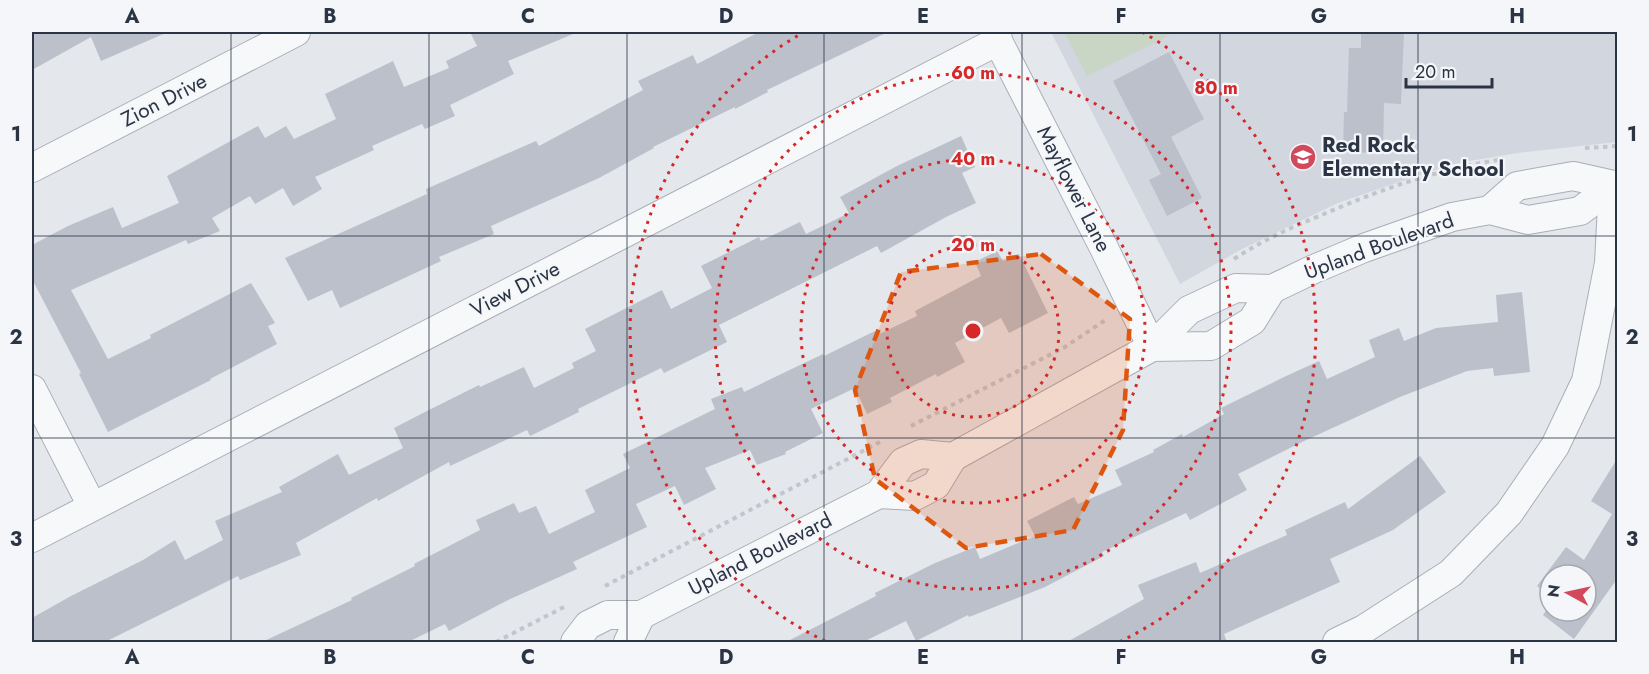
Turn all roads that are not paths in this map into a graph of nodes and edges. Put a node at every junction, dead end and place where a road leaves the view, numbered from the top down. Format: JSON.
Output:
{"nodes":[{"id":1,"x":296,"y":32,"type":"edge"},
{"id":2,"x":998,"y":36,"type":"edge"},
{"id":3,"x":32,"y":168,"type":"edge"},
{"id":4,"x":1616,"y":186,"type":"edge"},
{"id":5,"x":1272,"y":289,"type":"junction"},
{"id":6,"x":1152,"y":347,"type":"junction"},
{"id":7,"x":32,"y":388,"type":"edge"},
{"id":8,"x":92,"y":506,"type":"junction"},
{"id":9,"x":32,"y":537,"type":"edge"},
{"id":10,"x":641,"y":615,"type":"junction"},
{"id":11,"x":1367,"y":635,"type":"edge"},
{"id":12,"x":575,"y":642,"type":"edge"},
{"id":13,"x":627,"y":642,"type":"edge"},
{"id":14,"x":1337,"y":642,"type":"edge"}],
"edges":[{"from":1,"to":3,"type":"street","name":"Zion Drive"},
{"from":2,"to":6,"type":"street","name":"Mayflower Lane"},
{"from":2,"to":8,"type":"street","name":"View Drive"},
{"from":4,"to":5,"type":"street","name":"Upland Boulevard"},
{"from":4,"to":11,"type":"street"},
{"from":5,"to":6,"type":"street","name":"Upland Boulevard"},
{"from":5,"to":6,"type":"street","name":"Upland Boulevard"},
{"from":6,"to":10,"type":"street","name":"Upland Boulevard"},
{"from":7,"to":8,"type":"street"},
{"from":8,"to":9,"type":"street","name":"View Drive"},
{"from":10,"to":12,"type":"street","name":"Upland Boulevard"},
{"from":10,"to":13,"type":"street"},
{"from":11,"to":14,"type":"street"}]}
